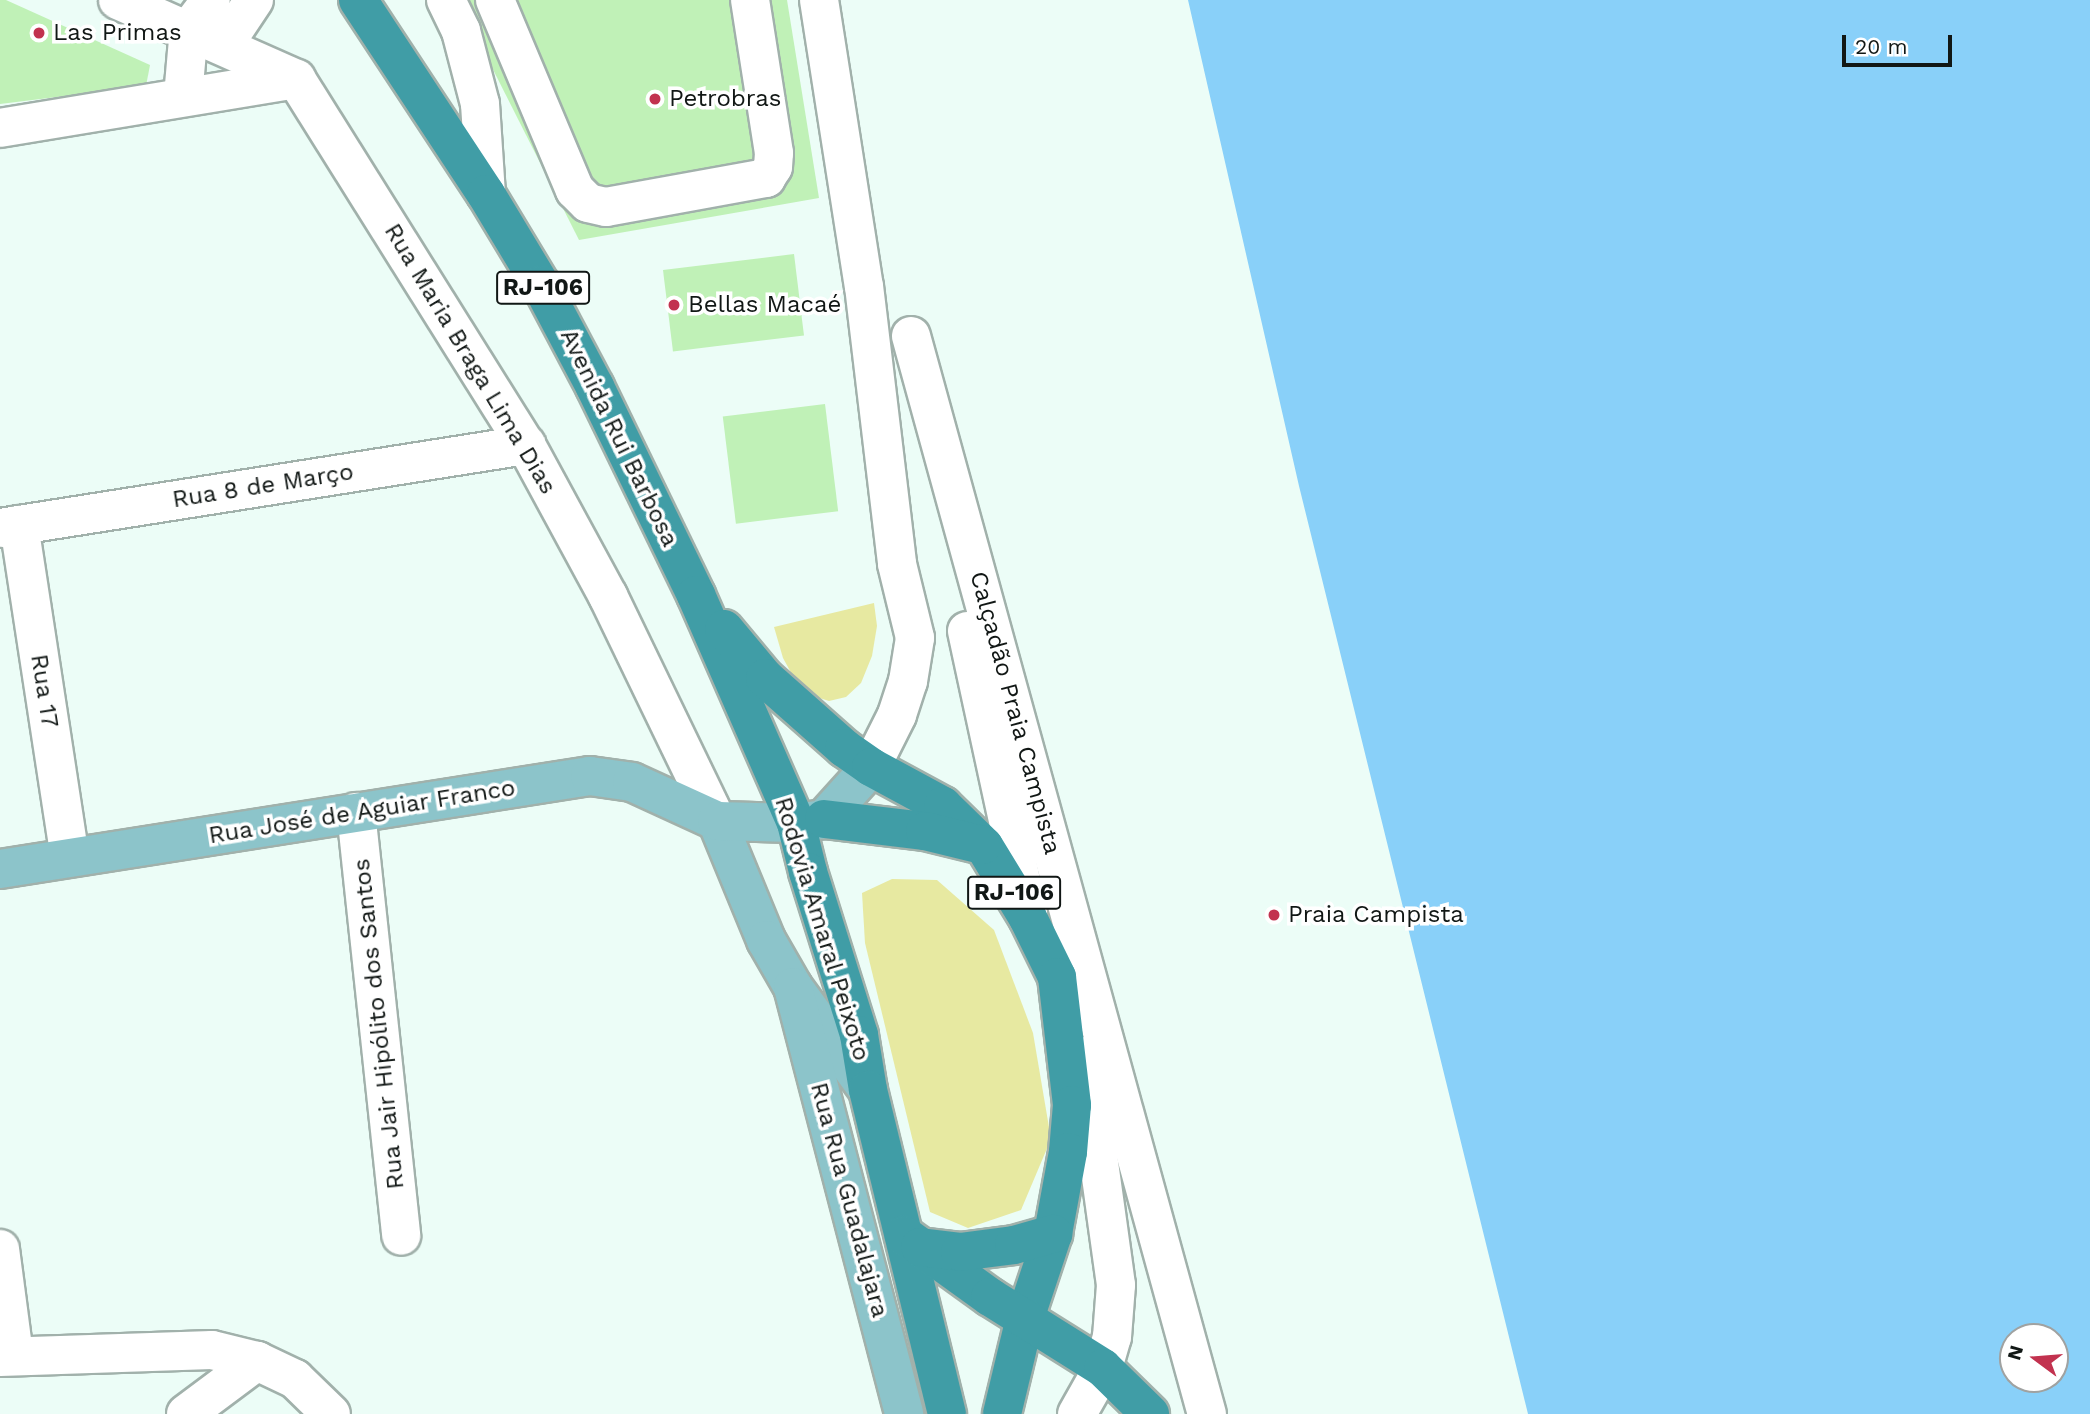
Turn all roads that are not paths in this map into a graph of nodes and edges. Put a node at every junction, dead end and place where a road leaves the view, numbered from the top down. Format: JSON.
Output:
{"nodes":[{"id":1,"x":118,"y":0,"type":"edge"},
{"id":2,"x":254,"y":0,"type":"edge"},
{"id":3,"x":358,"y":0,"type":"edge"},
{"id":4,"x":446,"y":0,"type":"edge"},
{"id":5,"x":481,"y":0,"type":"edge"},
{"id":6,"x":495,"y":0,"type":"edge"},
{"id":7,"x":726,"y":0,"type":"edge"},
{"id":8,"x":751,"y":0,"type":"edge"},
{"id":9,"x":761,"y":0,"type":"edge"},
{"id":10,"x":819,"y":0,"type":"edge"},
{"id":11,"x":200,"y":14,"type":"edge"},
{"id":12,"x":224,"y":45,"type":"junction"},
{"id":13,"x":296,"y":79,"type":"junction"},
{"id":14,"x":183,"y":97,"type":"junction"},
{"id":15,"x":0,"y":128,"type":"edge"},
{"id":16,"x":773,"y":167,"type":"junction"},
{"id":17,"x":486,"y":194,"type":"junction"},
{"id":18,"x":911,"y":337,"type":"dead end"},
{"id":19,"x":877,"y":387,"type":"junction"},
{"id":20,"x":526,"y":444,"type":"junction"},
{"id":21,"x":9,"y":526,"type":"edge"},
{"id":22,"x":696,"y":595,"type":"junction"},
{"id":23,"x":871,"y":767,"type":"junction"},
{"id":24,"x":356,"y":812,"type":"junction"},
{"id":25,"x":716,"y":821,"type":"junction"},
{"id":26,"x":810,"y":821,"type":"junction"},
{"id":27,"x":984,"y":846,"type":"junction"},
{"id":28,"x":70,"y":856,"type":"junction"},
{"id":29,"x":0,"y":869,"type":"edge"},
{"id":30,"x":1028,"y":918,"type":"junction"},
{"id":31,"x":1057,"y":977,"type":"junction"},
{"id":32,"x":793,"y":987,"type":"junction"},
{"id":33,"x":868,"y":1090,"type":"junction"},
{"id":34,"x":1053,"y":1234,"type":"junction"},
{"id":35,"x":401,"y":1236,"type":"dead end"},
{"id":36,"x":912,"y":1241,"type":"junction"},
{"id":37,"x":0,"y":1249,"type":"edge"},
{"id":38,"x":1025,"y":1318,"type":"junction"},
{"id":39,"x":7,"y":1356,"type":"edge"},
{"id":40,"x":257,"y":1361,"type":"junction"},
{"id":41,"x":1103,"y":1368,"type":"junction"},
{"id":42,"x":186,"y":1414,"type":"edge"},
{"id":43,"x":331,"y":1414,"type":"edge"},
{"id":44,"x":904,"y":1414,"type":"edge"},
{"id":45,"x":947,"y":1414,"type":"edge"},
{"id":46,"x":1002,"y":1414,"type":"edge"},
{"id":47,"x":1077,"y":1414,"type":"edge"},
{"id":48,"x":1150,"y":1414,"type":"edge"},
{"id":49,"x":1207,"y":1414,"type":"edge"}],
"edges":[{"from":1,"to":11,"type":"street"},
{"from":2,"to":12,"type":"street"},
{"from":3,"to":17,"type":"highway","name":"Avenida Rui Barbosa","number":"RJ-106"},
{"from":4,"to":17,"type":"street"},
{"from":5,"to":7,"type":"street"},
{"from":6,"to":16,"type":"street"},
{"from":8,"to":16,"type":"street"},
{"from":9,"to":16,"type":"street"},
{"from":10,"to":19,"type":"street"},
{"from":11,"to":12,"type":"street"},
{"from":11,"to":14,"type":"street"},
{"from":12,"to":13,"type":"street"},
{"from":13,"to":14,"type":"street"},
{"from":13,"to":20,"type":"street","name":"Rua Maria Braga Lima Dias"},
{"from":14,"to":15,"type":"street"},
{"from":17,"to":22,"type":"highway","name":"Avenida Rui Barbosa","number":"RJ-106"},
{"from":18,"to":49,"type":"street","name":"Calçadão Praia Campista"},
{"from":19,"to":23,"type":"street"},
{"from":19,"to":30,"type":"street"},
{"from":20,"to":21,"type":"street","name":"Rua 8 de Março"},
{"from":20,"to":25,"type":"street","name":"Rua Maria Braga Lima Dias"},
{"from":21,"to":28,"type":"street","name":"Rua 17"},
{"from":22,"to":23,"type":"highway","number":"RJ-106"},
{"from":22,"to":26,"type":"highway","name":"Rodovia Amaral Peixoto","number":"RJ-106"},
{"from":23,"to":26,"type":"main road"},
{"from":23,"to":27,"type":"highway","number":"RJ-106"},
{"from":24,"to":25,"type":"main road","name":"Rua José de Aguiar Franco"},
{"from":24,"to":28,"type":"main road","name":"Rua José de Aguiar Franco"},
{"from":24,"to":35,"type":"street","name":"Rua Jair Hipólito dos Santos"},
{"from":25,"to":26,"type":"main road","name":"Rua José de Aguiar Franco"},
{"from":25,"to":32,"type":"main road"},
{"from":26,"to":27,"type":"highway"},
{"from":26,"to":33,"type":"highway","name":"Rodovia Amaral Peixoto","number":"RJ-106"},
{"from":27,"to":30,"type":"highway","number":"RJ-106"},
{"from":28,"to":29,"type":"main road","name":"Rua José de Aguiar Franco"},
{"from":30,"to":31,"type":"highway","number":"RJ-106"},
{"from":31,"to":34,"type":"highway","number":"RJ-106"},
{"from":31,"to":41,"type":"street"},
{"from":32,"to":33,"type":"main road"},
{"from":32,"to":44,"type":"main road","name":"Rua Rua Guadalajara"},
{"from":33,"to":36,"type":"highway","name":"Rodovia Amaral Peixoto","number":"RJ-106"},
{"from":34,"to":36,"type":"highway"},
{"from":34,"to":38,"type":"highway","number":"RJ-106"},
{"from":36,"to":38,"type":"highway"},
{"from":36,"to":45,"type":"highway","name":"Rodovia Amaral Peixoto","number":"RJ-106"},
{"from":37,"to":39,"type":"street"},
{"from":38,"to":41,"type":"highway"},
{"from":38,"to":46,"type":"highway","number":"RJ-106"},
{"from":39,"to":40,"type":"street"},
{"from":40,"to":42,"type":"street"},
{"from":40,"to":43,"type":"street"},
{"from":41,"to":47,"type":"street"},
{"from":41,"to":48,"type":"highway"}]}
